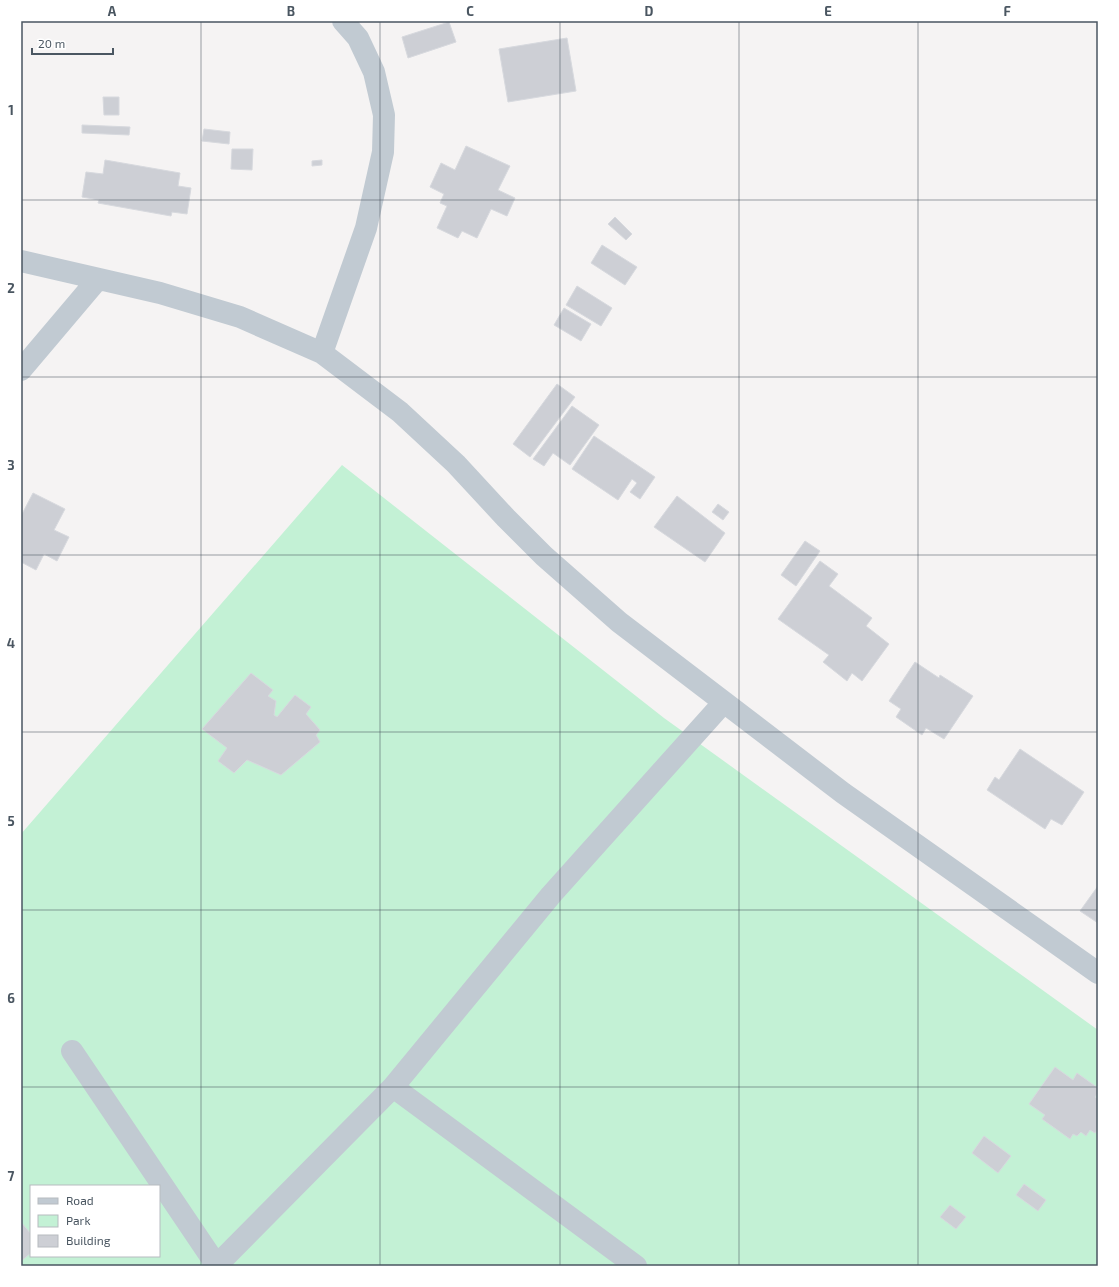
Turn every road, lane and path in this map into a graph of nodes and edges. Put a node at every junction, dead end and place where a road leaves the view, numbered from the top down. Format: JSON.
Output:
{"nodes":[{"id":1,"x":343,"y":21,"type":"edge"},
{"id":2,"x":21,"y":261,"type":"edge"},
{"id":3,"x":98,"y":279,"type":"junction"},
{"id":4,"x":322,"y":353,"type":"junction"},
{"id":5,"x":21,"y":370,"type":"edge"},
{"id":6,"x":724,"y":702,"type":"junction"},
{"id":7,"x":1098,"y":973,"type":"edge"},
{"id":8,"x":72,"y":1051,"type":"dead end"},
{"id":9,"x":393,"y":1087,"type":"junction"},
{"id":10,"x":217,"y":1265,"type":"edge"},
{"id":11,"x":636,"y":1266,"type":"edge"}],
"edges":[{"from":1,"to":4,"type":"street"},
{"from":2,"to":3,"type":"street"},
{"from":3,"to":4,"type":"street"},
{"from":3,"to":5,"type":"street"},
{"from":4,"to":6,"type":"street"},
{"from":6,"to":7,"type":"street"},
{"from":6,"to":9,"type":"street"},
{"from":8,"to":10,"type":"street"},
{"from":9,"to":10,"type":"street"},
{"from":9,"to":11,"type":"street"}]}
